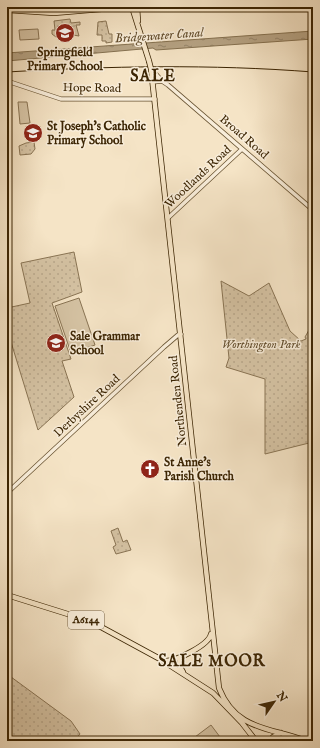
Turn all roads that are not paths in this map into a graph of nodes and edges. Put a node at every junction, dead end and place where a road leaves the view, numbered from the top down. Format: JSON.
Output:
{"nodes":[{"id":1,"x":123,"y":7,"type":"edge"},
{"id":2,"x":132,"y":7,"type":"edge"},
{"id":3,"x":137,"y":7,"type":"edge"},
{"id":4,"x":7,"y":10,"type":"edge"},
{"id":5,"x":140,"y":34,"type":"junction"},
{"id":6,"x":151,"y":69,"type":"junction"},
{"id":7,"x":7,"y":81,"type":"edge"},
{"id":8,"x":162,"y":81,"type":"junction"},
{"id":9,"x":153,"y":82,"type":"junction"},
{"id":10,"x":155,"y":99,"type":"junction"},
{"id":11,"x":242,"y":149,"type":"junction"},
{"id":12,"x":313,"y":210,"type":"edge"},
{"id":13,"x":168,"y":218,"type":"junction"},
{"id":14,"x":181,"y":334,"type":"junction"},
{"id":15,"x":7,"y":493,"type":"edge"},
{"id":16,"x":7,"y":595,"type":"edge"},
{"id":17,"x":212,"y":631,"type":"junction"},
{"id":18,"x":199,"y":646,"type":"junction"},
{"id":19,"x":215,"y":652,"type":"junction"},
{"id":20,"x":181,"y":657,"type":"junction"},
{"id":21,"x":160,"y":660,"type":"junction"},
{"id":22,"x":184,"y":674,"type":"junction"},
{"id":23,"x":282,"y":733,"type":"junction"},
{"id":24,"x":256,"y":741,"type":"edge"},
{"id":25,"x":270,"y":741,"type":"edge"},
{"id":26,"x":306,"y":741,"type":"edge"}],
"edges":[{"from":1,"to":4,"type":"main road"},
{"from":1,"to":5,"type":"main road"},
{"from":2,"to":5,"type":"main road"},
{"from":3,"to":5,"type":"main road"},
{"from":5,"to":6,"type":"main road","name":"Northenden Road","bridge":true},
{"from":6,"to":8,"type":"street","name":"Broad Road"},
{"from":6,"to":9,"type":"main road","name":"Northenden Road"},
{"from":7,"to":10,"type":"street","name":"Hope Road"},
{"from":8,"to":9,"type":"street"},
{"from":8,"to":11,"type":"street","name":"Broad Road"},
{"from":9,"to":10,"type":"main road","name":"Northenden Road"},
{"from":10,"to":13,"type":"main road","name":"Northenden Road"},
{"from":11,"to":12,"type":"street","name":"Broad Road"},
{"from":11,"to":13,"type":"street","name":"Woodlands Road"},
{"from":13,"to":14,"type":"main road","name":"Northenden Road"},
{"from":14,"to":15,"type":"street","name":"Derbyshire Road"},
{"from":14,"to":17,"type":"main road","name":"Northenden Road"},
{"from":16,"to":21,"type":"main road","number":"A6144"},
{"from":17,"to":18,"type":"main road"},
{"from":17,"to":19,"type":"main road","name":"Northenden Road"},
{"from":18,"to":19,"type":"main road"},
{"from":18,"to":20,"type":"main road"},
{"from":19,"to":23,"type":"main road","name":"Northenden Road"},
{"from":20,"to":21,"type":"main road"},
{"from":20,"to":22,"type":"main road"},
{"from":21,"to":22,"type":"main road","number":"A6144"},
{"from":22,"to":24,"type":"main road","number":"A6144"},
{"from":23,"to":25,"type":"main road"},
{"from":23,"to":26,"type":"main road"}]}
